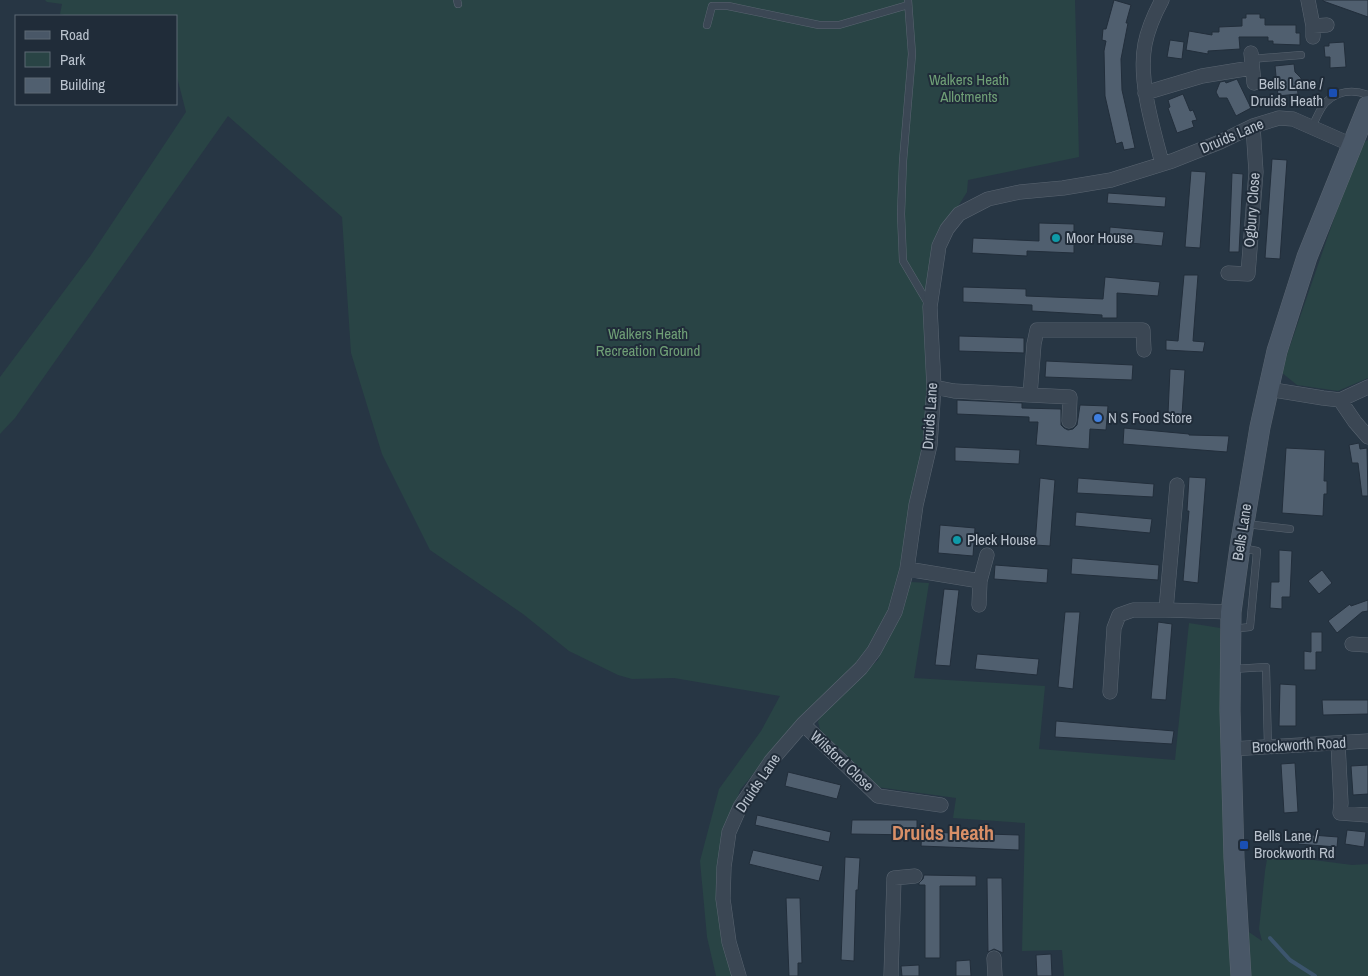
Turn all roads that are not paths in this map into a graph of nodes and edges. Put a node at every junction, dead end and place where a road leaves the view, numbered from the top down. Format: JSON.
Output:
{"nodes":[{"id":1,"x":1308,"y":0,"type":"edge"},
{"id":2,"x":1158,"y":1,"type":"edge"},
{"id":3,"x":908,"y":2,"type":"edge"},
{"id":4,"x":707,"y":25,"type":"dead end"},
{"id":5,"x":1317,"y":30,"type":"dead end"},
{"id":6,"x":1301,"y":55,"type":"dead end"},
{"id":7,"x":1251,"y":60,"type":"junction"},
{"id":8,"x":1254,"y":83,"type":"dead end"},
{"id":9,"x":1145,"y":92,"type":"junction"},
{"id":10,"x":1368,"y":95,"type":"edge"},
{"id":11,"x":1368,"y":106,"type":"edge"},
{"id":12,"x":1252,"y":126,"type":"junction"},
{"id":13,"x":1364,"y":126,"type":"edge"},
{"id":14,"x":1312,"y":127,"type":"junction"},
{"id":15,"x":1352,"y":145,"type":"junction"},
{"id":16,"x":1162,"y":163,"type":"junction"},
{"id":17,"x":1228,"y":273,"type":"dead end"},
{"id":18,"x":930,"y":307,"type":"junction"},
{"id":19,"x":1144,"y":350,"type":"dead end"},
{"id":20,"x":934,"y":387,"type":"junction"},
{"id":21,"x":1368,"y":387,"type":"edge"},
{"id":22,"x":1268,"y":389,"type":"junction"},
{"id":23,"x":1030,"y":395,"type":"junction"},
{"id":24,"x":1340,"y":400,"type":"junction"},
{"id":25,"x":1069,"y":422,"type":"dead end"},
{"id":26,"x":1368,"y":437,"type":"edge"},
{"id":27,"x":1177,"y":484,"type":"dead end"},
{"id":28,"x":1244,"y":524,"type":"junction"},
{"id":29,"x":1290,"y":529,"type":"dead end"},
{"id":30,"x":987,"y":555,"type":"dead end"},
{"id":31,"x":907,"y":569,"type":"junction"},
{"id":32,"x":980,"y":581,"type":"junction"},
{"id":33,"x":980,"y":605,"type":"dead end"},
{"id":34,"x":1166,"y":610,"type":"junction"},
{"id":35,"x":1231,"y":621,"type":"junction"},
{"id":36,"x":1352,"y":644,"type":"dead end"},
{"id":37,"x":1368,"y":645,"type":"edge"},
{"id":38,"x":1230,"y":669,"type":"junction"},
{"id":39,"x":1110,"y":692,"type":"dead end"},
{"id":40,"x":803,"y":724,"type":"junction"},
{"id":41,"x":1368,"y":741,"type":"edge"},
{"id":42,"x":1338,"y":743,"type":"junction"},
{"id":43,"x":1268,"y":747,"type":"junction"},
{"id":44,"x":1231,"y":749,"type":"junction"},
{"id":45,"x":941,"y":805,"type":"dead end"},
{"id":46,"x":1368,"y":815,"type":"edge"},
{"id":47,"x":916,"y":876,"type":"dead end"},
{"id":48,"x":994,"y":958,"type":"dead end"},
{"id":49,"x":739,"y":976,"type":"edge"},
{"id":50,"x":891,"y":976,"type":"edge"},
{"id":51,"x":995,"y":976,"type":"edge"},
{"id":52,"x":1241,"y":976,"type":"edge"}],
"edges":[{"from":1,"to":5,"type":"street"},
{"from":2,"to":9,"type":"street"},
{"from":3,"to":4,"type":"lane"},
{"from":3,"to":18,"type":"lane"},
{"from":6,"to":7,"type":"lane"},
{"from":7,"to":8,"type":"street"},
{"from":7,"to":9,"type":"street"},
{"from":9,"to":16,"type":"street"},
{"from":10,"to":14,"type":"lane"},
{"from":11,"to":13,"type":"street","name":"Bells Lane"},
{"from":12,"to":14,"type":"street","name":"Druids Lane"},
{"from":12,"to":16,"type":"street","name":"Druids Lane"},
{"from":12,"to":17,"type":"street","name":"Ogbury Close"},
{"from":13,"to":15,"type":"street","name":"Bells Lane"},
{"from":14,"to":15,"type":"street","name":"Druids Lane"},
{"from":15,"to":22,"type":"street","name":"Bells Lane"},
{"from":16,"to":18,"type":"street","name":"Druids Lane"},
{"from":18,"to":20,"type":"street","name":"Druids Lane"},
{"from":19,"to":23,"type":"street"},
{"from":20,"to":23,"type":"street"},
{"from":20,"to":31,"type":"street","name":"Druids Lane"},
{"from":21,"to":24,"type":"street"},
{"from":22,"to":24,"type":"street"},
{"from":22,"to":28,"type":"street","name":"Bells Lane"},
{"from":23,"to":25,"type":"street"},
{"from":24,"to":26,"type":"street"},
{"from":27,"to":34,"type":"street"},
{"from":28,"to":29,"type":"lane"},
{"from":28,"to":35,"type":"street","name":"Bells Lane"},
{"from":30,"to":32,"type":"street"},
{"from":31,"to":32,"type":"street"},
{"from":31,"to":40,"type":"street","name":"Druids Lane"},
{"from":32,"to":33,"type":"street"},
{"from":34,"to":35,"type":"street"},
{"from":34,"to":39,"type":"street"},
{"from":35,"to":38,"type":"street","name":"Bells Lane"},
{"from":36,"to":37,"type":"street"},
{"from":38,"to":43,"type":"lane"},
{"from":38,"to":44,"type":"street","name":"Bells Lane"},
{"from":40,"to":45,"type":"street","name":"Wilsford Close"},
{"from":40,"to":49,"type":"street","name":"Druids Lane"},
{"from":41,"to":42,"type":"street","name":"Brockworth Road"},
{"from":42,"to":43,"type":"street","name":"Brockworth Road"},
{"from":42,"to":46,"type":"street"},
{"from":43,"to":44,"type":"street","name":"Brockworth Road"},
{"from":44,"to":52,"type":"street","name":"Bells Lane"},
{"from":47,"to":50,"type":"street"},
{"from":48,"to":51,"type":"street"}]}
